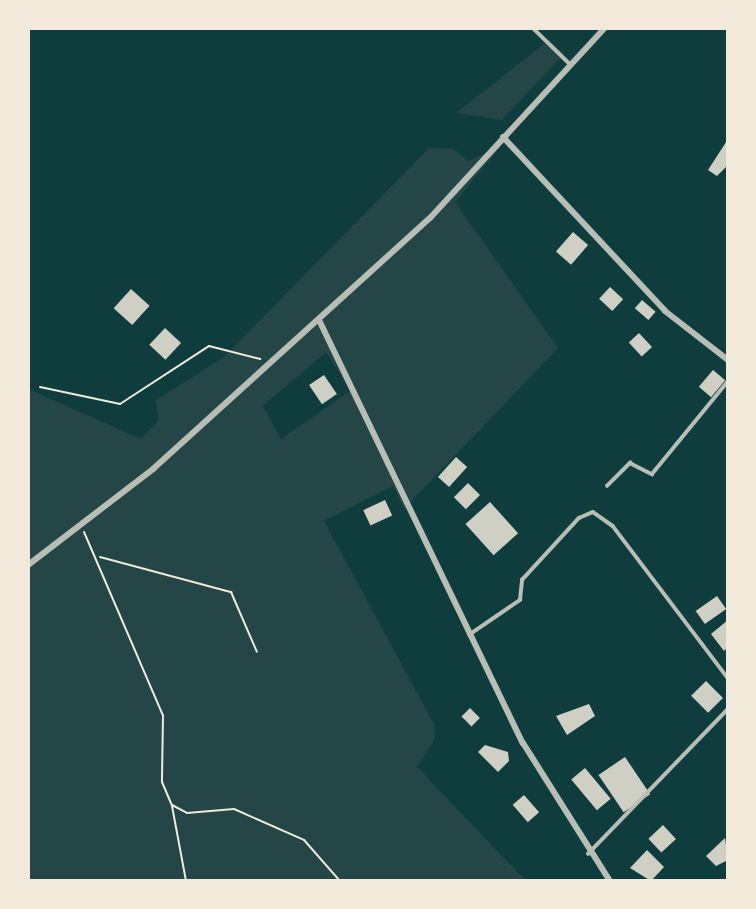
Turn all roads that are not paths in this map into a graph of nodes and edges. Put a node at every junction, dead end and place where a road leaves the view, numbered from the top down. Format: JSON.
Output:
{"nodes":[{"id":1,"x":533,"y":28,"type":"edge"},
{"id":2,"x":606,"y":28,"type":"edge"},
{"id":3,"x":571,"y":65,"type":"junction"},
{"id":4,"x":503,"y":137,"type":"junction"},
{"id":5,"x":319,"y":320,"type":"junction"},
{"id":6,"x":727,"y":359,"type":"edge"},
{"id":7,"x":728,"y":381,"type":"edge"},
{"id":8,"x":607,"y":486,"type":"dead end"},
{"id":9,"x":28,"y":565,"type":"edge"},
{"id":10,"x":469,"y":636,"type":"junction"},
{"id":11,"x":728,"y":678,"type":"edge"},
{"id":12,"x":728,"y":709,"type":"edge"},
{"id":13,"x":588,"y":854,"type":"junction"},
{"id":14,"x":610,"y":881,"type":"edge"}],
"edges":[{"from":1,"to":3,"type":"lane"},
{"from":2,"to":3,"type":"street"},
{"from":3,"to":4,"type":"street"},
{"from":4,"to":5,"type":"street"},
{"from":4,"to":6,"type":"street"},
{"from":5,"to":9,"type":"street"},
{"from":5,"to":10,"type":"street"},
{"from":7,"to":8,"type":"lane"},
{"from":10,"to":11,"type":"lane"},
{"from":10,"to":13,"type":"street"},
{"from":12,"to":13,"type":"lane"},
{"from":13,"to":14,"type":"street"}]}
